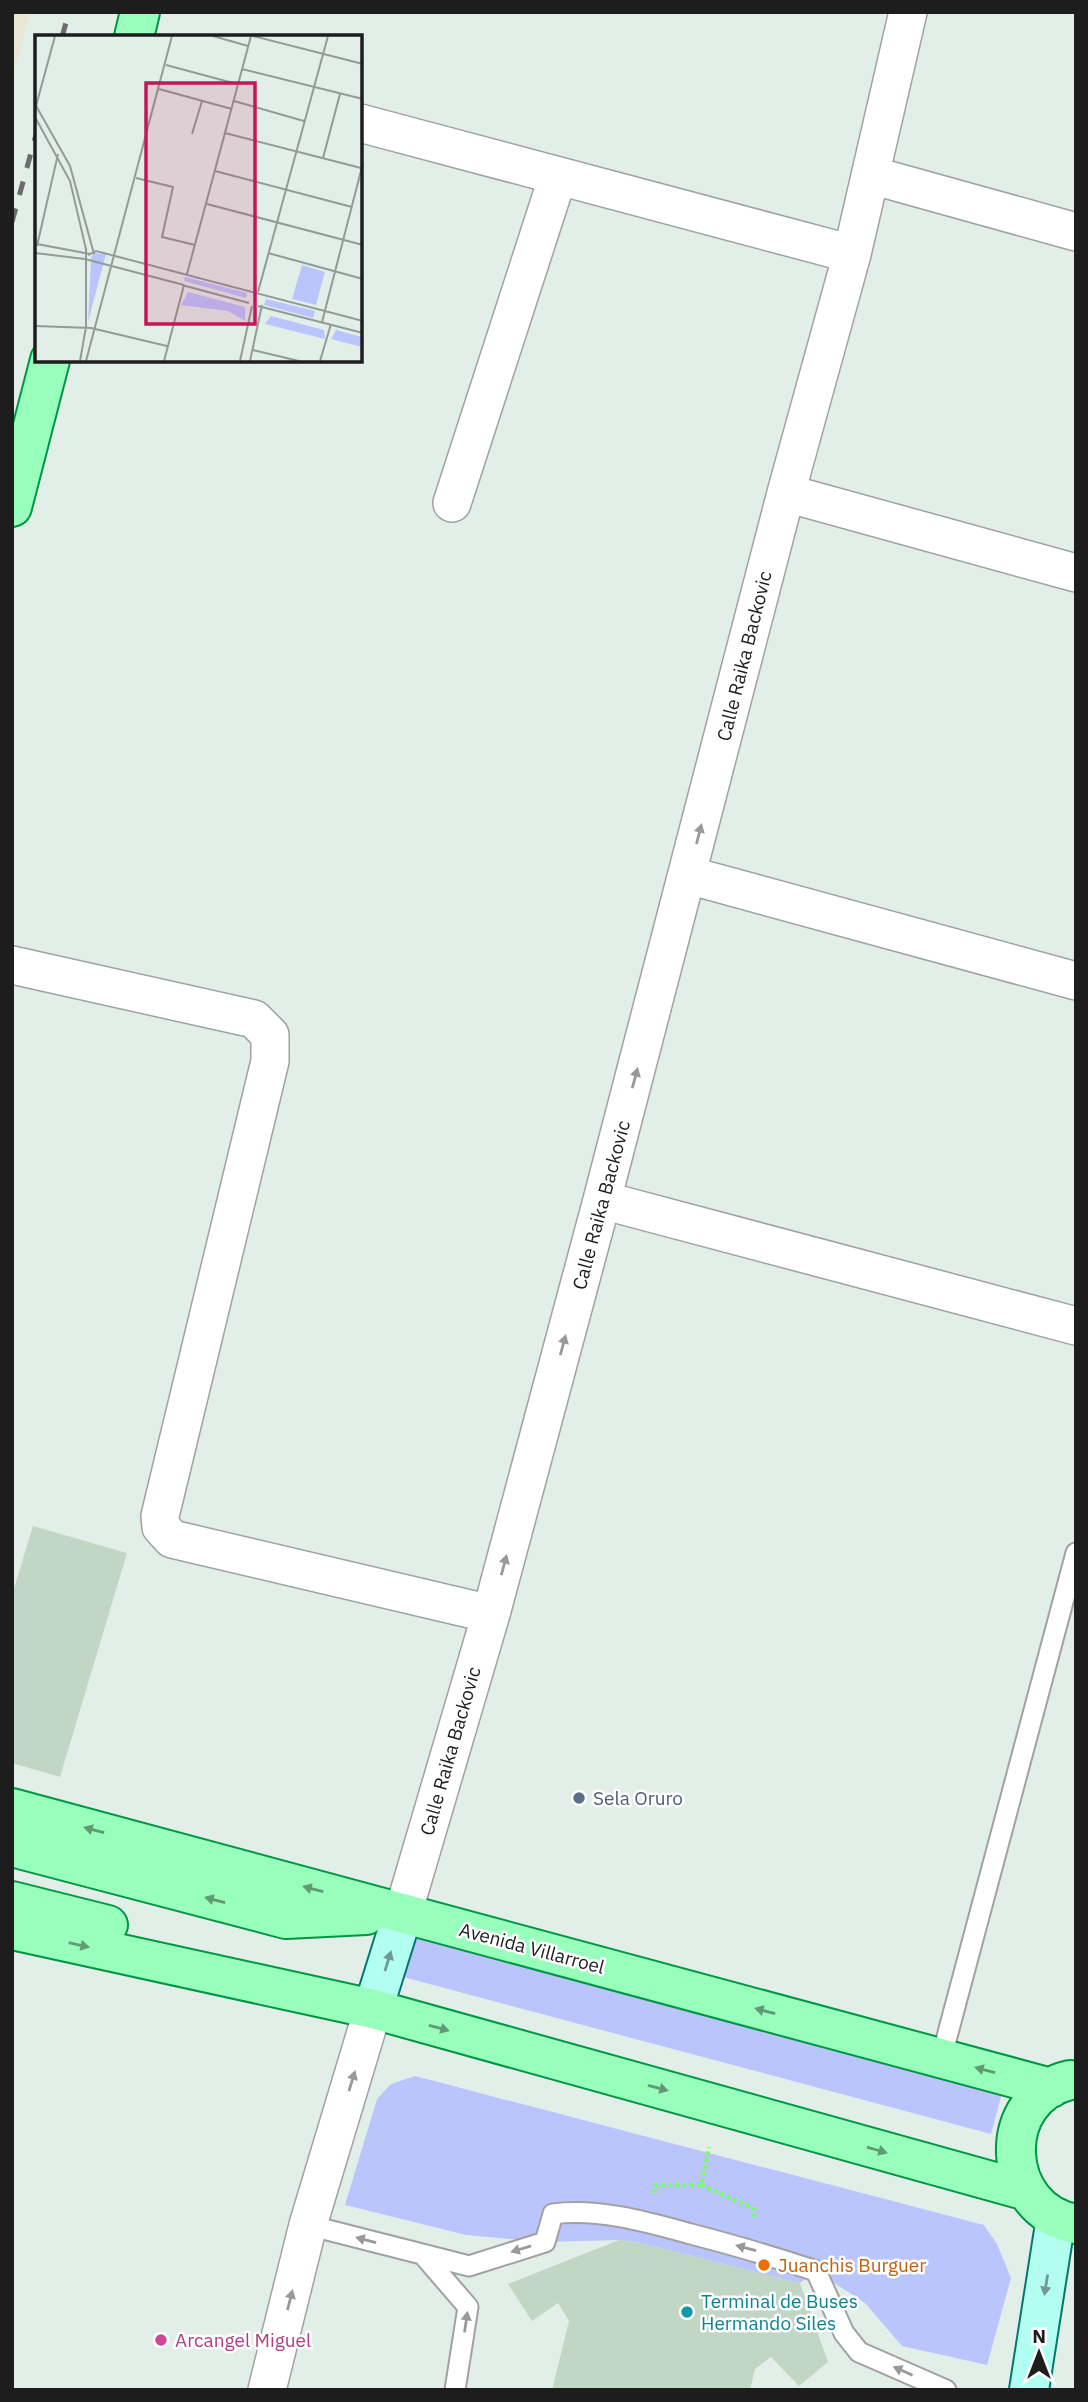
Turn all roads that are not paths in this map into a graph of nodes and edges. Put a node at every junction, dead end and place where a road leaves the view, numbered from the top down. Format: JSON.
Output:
{"nodes":[{"id":1,"x":141,"y":12,"type":"edge"},
{"id":2,"x":908,"y":12,"type":"edge"},
{"id":3,"x":135,"y":35,"type":"edge"},
{"id":4,"x":362,"y":124,"type":"edge"},
{"id":5,"x":871,"y":175,"type":"junction"},
{"id":6,"x":558,"y":176,"type":"junction"},
{"id":7,"x":1076,"y":232,"type":"edge"},
{"id":8,"x":852,"y":254,"type":"junction"},
{"id":9,"x":49,"y":362,"type":"edge"},
{"id":10,"x":786,"y":493,"type":"junction"},
{"id":11,"x":452,"y":503,"type":"dead end"},
{"id":12,"x":12,"y":507,"type":"edge"},
{"id":13,"x":1076,"y":573,"type":"edge"},
{"id":14,"x":688,"y":875,"type":"junction"},
{"id":15,"x":12,"y":965,"type":"edge"},
{"id":16,"x":1076,"y":981,"type":"edge"},
{"id":17,"x":603,"y":1200,"type":"junction"},
{"id":18,"x":1076,"y":1326,"type":"edge"},
{"id":19,"x":1076,"y":1553,"type":"edge"},
{"id":20,"x":491,"y":1614,"type":"junction"},
{"id":21,"x":12,"y":1808,"type":"edge"},
{"id":22,"x":12,"y":1847,"type":"edge"},
{"id":23,"x":12,"y":1901,"type":"edge"},
{"id":24,"x":403,"y":1913,"type":"junction"},
{"id":25,"x":12,"y":1930,"type":"edge"},
{"id":26,"x":373,"y":2010,"type":"junction"},
{"id":27,"x":941,"y":2059,"type":"junction"},
{"id":28,"x":1063,"y":2084,"type":"edge"},
{"id":29,"x":1027,"y":2191,"type":"junction"},
{"id":30,"x":1066,"y":2221,"type":"edge"},
{"id":31,"x":308,"y":2225,"type":"junction"},
{"id":32,"x":424,"y":2256,"type":"junction"},
{"id":33,"x":267,"y":2390,"type":"edge"},
{"id":34,"x":455,"y":2390,"type":"edge"},
{"id":35,"x":946,"y":2390,"type":"edge"},
{"id":36,"x":1029,"y":2390,"type":"edge"}],
"edges":[{"from":1,"to":3,"type":"main road"},
{"from":2,"to":5,"type":"street","name":"Calle Raika Backovic"},
{"from":4,"to":6,"type":"street"},
{"from":5,"to":7,"type":"street"},
{"from":5,"to":8,"type":"street","name":"Calle Raika Backovic"},
{"from":6,"to":8,"type":"street"},
{"from":6,"to":11,"type":"street"},
{"from":8,"to":10,"type":"street","name":"Calle Raika Backovic"},
{"from":9,"to":12,"type":"main road"},
{"from":10,"to":13,"type":"street"},
{"from":14,"to":10,"type":"street","name":"Calle Raika Backovic","one_way":true},
{"from":14,"to":16,"type":"street"},
{"from":17,"to":14,"type":"street","name":"Calle Raika Backovic","one_way":true},
{"from":15,"to":20,"type":"street"},
{"from":17,"to":18,"type":"street"},
{"from":20,"to":17,"type":"street","name":"Calle Raika Backovic","one_way":true},
{"from":19,"to":27,"type":"lane"},
{"from":20,"to":24,"type":"street","name":"Calle Raika Backovic"},
{"from":24,"to":21,"type":"main road","name":"Avenida Villarroel","one_way":true},
{"from":24,"to":22,"type":"main road","one_way":true},
{"from":23,"to":26,"type":"main road"},
{"from":26,"to":24,"type":"main road","name":"Calle Raika Backovic","one_way":true},
{"from":27,"to":24,"type":"main road","name":"Avenida Villarroel","one_way":true},
{"from":25,"to":26,"type":"main road","one_way":true},
{"from":26,"to":29,"type":"main road","one_way":true},
{"from":31,"to":26,"type":"street","name":"Calle Raika Backovic","one_way":true},
{"from":28,"to":27,"type":"main road","name":"Avenida Villarroel","one_way":true},
{"from":28,"to":29,"type":"main road"},
{"from":29,"to":30,"type":"main road"},
{"from":30,"to":36,"type":"main road","one_way":true},
{"from":32,"to":31,"type":"lane","one_way":true},
{"from":33,"to":31,"type":"street","name":"Calle Raika Backovic","one_way":true},
{"from":34,"to":32,"type":"lane","one_way":true},
{"from":35,"to":32,"type":"lane","one_way":true}]}
